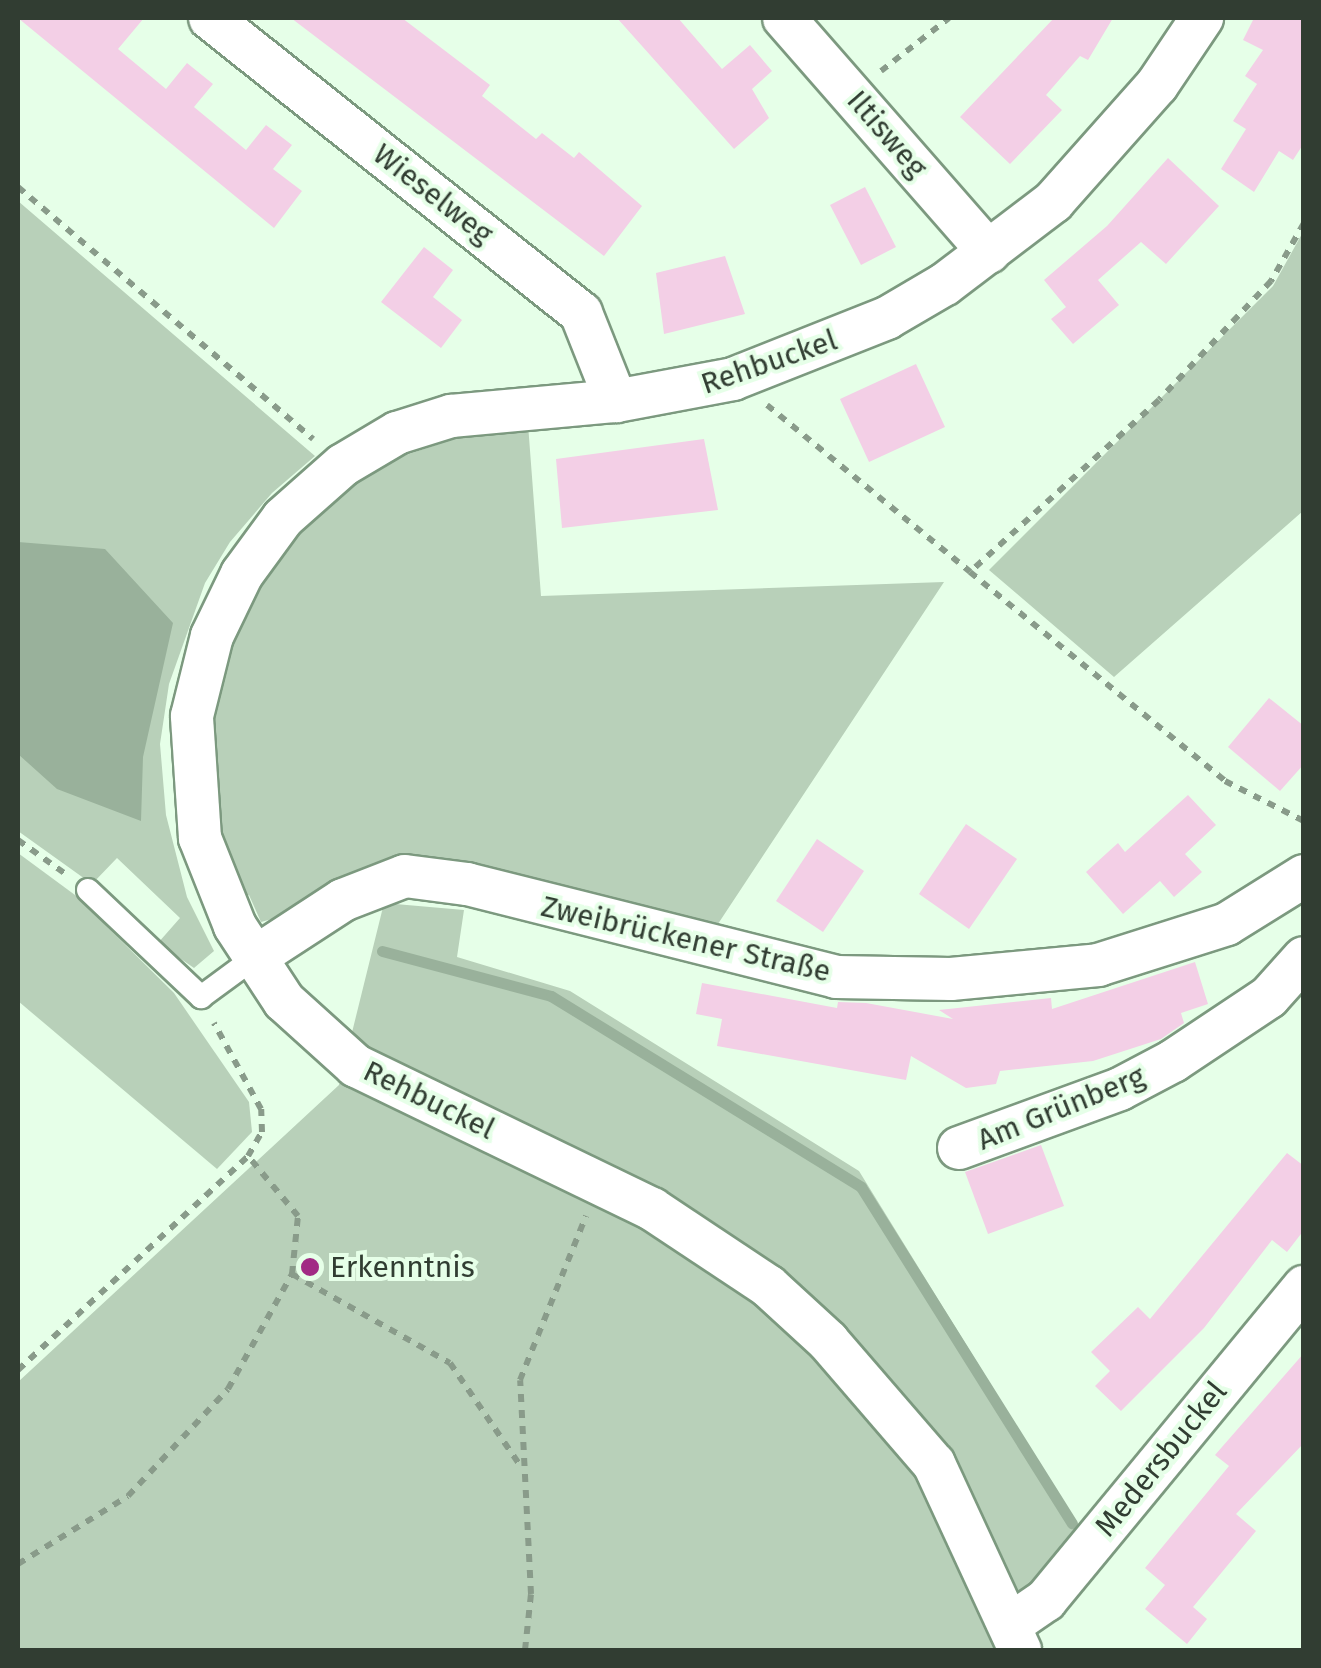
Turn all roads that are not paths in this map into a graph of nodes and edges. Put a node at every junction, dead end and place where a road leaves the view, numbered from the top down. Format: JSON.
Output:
{"nodes":[{"id":1,"x":210,"y":18,"type":"edge"},
{"id":2,"x":784,"y":18,"type":"edge"},
{"id":3,"x":1202,"y":18,"type":"edge"},
{"id":4,"x":988,"y":252,"type":"junction"},
{"id":5,"x":616,"y":401,"type":"junction"},
{"id":6,"x":1304,"y":876,"type":"edge"},
{"id":7,"x":88,"y":890,"type":"road end"},
{"id":8,"x":254,"y":958,"type":"junction"},
{"id":9,"x":1304,"y":958,"type":"edge"},
{"id":10,"x":960,"y":1148,"type":"dead end"},
{"id":11,"x":1304,"y":1286,"type":"edge"},
{"id":12,"x":1016,"y":1638,"type":"edge"}],
"edges":[{"from":1,"to":5,"type":"street","name":"Wieselweg"},
{"from":2,"to":4,"type":"street","name":"Iltisweg"},
{"from":3,"to":4,"type":"street","name":"Rehbuckel"},
{"from":4,"to":5,"type":"street","name":"Rehbuckel"},
{"from":5,"to":8,"type":"street","name":"Rehbuckel"},
{"from":6,"to":8,"type":"street","name":"Zweibrückener Straße"},
{"from":7,"to":8,"type":"lane"},
{"from":8,"to":12,"type":"street","name":"Rehbuckel"},
{"from":9,"to":10,"type":"street","name":"Am Grünberg"},
{"from":11,"to":12,"type":"street","name":"Medersbuckel"}]}
